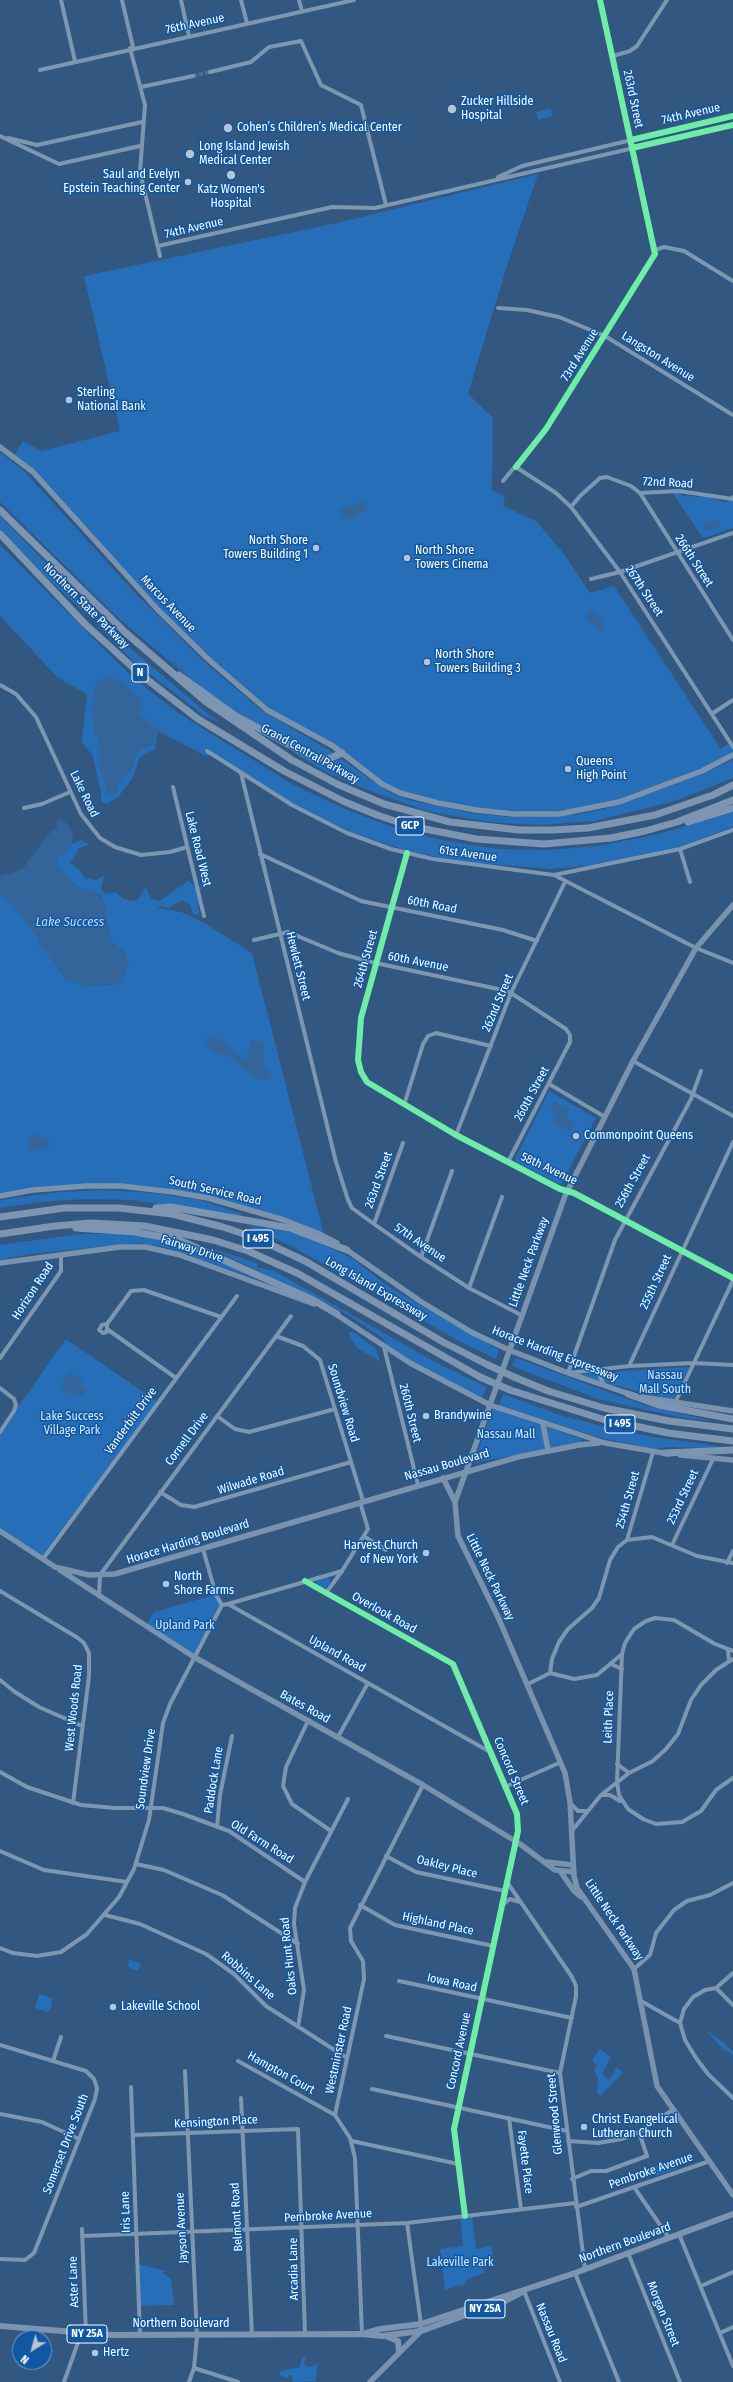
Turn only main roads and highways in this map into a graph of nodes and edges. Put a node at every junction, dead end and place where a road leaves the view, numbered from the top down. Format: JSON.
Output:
{"nodes":[{"id":1,"x":0,"y":447,"type":"edge"},
{"id":2,"x":0,"y":510,"type":"edge"},
{"id":3,"x":0,"y":534,"type":"edge"},
{"id":4,"x":152,"y":657,"type":"junction"},
{"id":5,"x":191,"y":691,"type":"joint"},
{"id":6,"x":198,"y":718,"type":"joint"},
{"id":7,"x":342,"y":753,"type":"junction"},
{"id":8,"x":733,"y":755,"type":"edge"},
{"id":9,"x":733,"y":785,"type":"edge"},
{"id":10,"x":733,"y":800,"type":"edge"},
{"id":11,"x":733,"y":808,"type":"edge"},
{"id":12,"x":645,"y":831,"type":"junction"},
{"id":13,"x":733,"y":905,"type":"edge"},
{"id":14,"x":0,"y":1196,"type":"edge"},
{"id":15,"x":136,"y":1209,"type":"junction"},
{"id":16,"x":0,"y":1217,"type":"edge"},
{"id":17,"x":56,"y":1226,"type":"junction"},
{"id":18,"x":20,"y":1230,"type":"junction"},
{"id":19,"x":0,"y":1234,"type":"edge"},
{"id":20,"x":325,"y":1237,"type":"joint"},
{"id":21,"x":0,"y":1238,"type":"edge"},
{"id":22,"x":347,"y":1250,"type":"junction"},
{"id":23,"x":0,"y":1263,"type":"edge"},
{"id":24,"x":337,"y":1314,"type":"junction"},
{"id":25,"x":509,"y":1350,"type":"junction"},
{"id":26,"x":628,"y":1394,"type":"junction"},
{"id":27,"x":490,"y":1405,"type":"junction"},
{"id":28,"x":733,"y":1411,"type":"edge"},
{"id":29,"x":733,"y":1419,"type":"edge"},
{"id":30,"x":543,"y":1424,"type":"junction"},
{"id":31,"x":733,"y":1429,"type":"edge"},
{"id":32,"x":733,"y":1441,"type":"edge"},
{"id":33,"x":606,"y":1443,"type":"junction"},
{"id":34,"x":548,"y":1450,"type":"junction"},
{"id":35,"x":733,"y":1450,"type":"edge"},
{"id":36,"x":665,"y":1453,"type":"junction"},
{"id":37,"x":733,"y":1460,"type":"edge"},
{"id":38,"x":466,"y":1471,"type":"junction"},
{"id":39,"x":443,"y":1478,"type":"junction"},
{"id":40,"x":388,"y":1494,"type":"joint"},
{"id":41,"x":455,"y":1502,"type":"junction"},
{"id":42,"x":0,"y":1531,"type":"edge"},
{"id":43,"x":55,"y":1567,"type":"junction"},
{"id":44,"x":547,"y":1862,"type":"junction"},
{"id":45,"x":574,"y":1869,"type":"junction"},
{"id":46,"x":560,"y":1871,"type":"junction"},
{"id":47,"x":584,"y":1898,"type":"junction"},
{"id":48,"x":733,"y":2195,"type":"edge"},
{"id":49,"x":733,"y":2214,"type":"edge"},
{"id":50,"x":524,"y":2290,"type":"junction"},
{"id":51,"x":421,"y":2324,"type":"junction"},
{"id":52,"x":0,"y":2326,"type":"edge"},
{"id":53,"x":421,"y":2331,"type":"junction"},
{"id":54,"x":362,"y":2334,"type":"junction"},
{"id":55,"x":382,"y":2336,"type":"junction"},
{"id":56,"x":399,"y":2351,"type":"junction"},
{"id":57,"x":370,"y":2382,"type":"edge"}],
"edges":[{"from":1,"to":7,"type":"main road","name":"Marcus Avenue"},
{"from":2,"to":4,"type":"highway","name":"Northern State Parkway","number":"N"},
{"from":3,"to":6,"type":"highway","name":"Northern State Parkway","number":"N"},
{"from":4,"to":5,"type":"highway","name":"Northern State Parkway","number":"N"},
{"from":4,"to":7,"type":"highway"},
{"from":5,"to":9,"type":"highway","name":"Grand Central Parkway","number":"GCP"},
{"from":6,"to":12,"type":"highway","name":"Grand Central Parkway","number":"GCP"},
{"from":7,"to":8,"type":"main road","name":"Marcus Avenue"},
{"from":10,"to":12,"type":"highway","name":"Grand Central Parkway","number":"GCP"},
{"from":11,"to":12,"type":"highway"},
{"from":13,"to":25,"type":"main road","name":"Little Neck Parkway"},
{"from":14,"to":20,"type":"main road","name":"South Service Road"},
{"from":15,"to":16,"type":"highway","name":"Long Island Expressway","number":"I 495"},
{"from":15,"to":22,"type":"highway"},
{"from":15,"to":31,"type":"highway","name":"Long Island Expressway","number":"I 495","bridge":true},
{"from":17,"to":18,"type":"highway","name":"Long Island Expressway","number":"I 495"},
{"from":17,"to":24,"type":"highway"},
{"from":17,"to":32,"type":"highway","name":"Long Island Expressway","number":"I 495","bridge":true},
{"from":18,"to":19,"type":"highway","name":"Long Island Expressway","number":"I 495"},
{"from":18,"to":21,"type":"highway"},
{"from":20,"to":22,"type":"main road","name":"Horace Harding Expressway"},
{"from":22,"to":25,"type":"main road","name":"Horace Harding Expressway"},
{"from":23,"to":24,"type":"main road","name":"Fairway Drive"},
{"from":24,"to":27,"type":"main road","name":"Fairway Drive"},
{"from":25,"to":26,"type":"main road","name":"Horace Harding Expressway"},
{"from":25,"to":27,"type":"main road","name":"Little Neck Parkway"},
{"from":26,"to":28,"type":"main road","name":"Horace Harding Expressway"},
{"from":26,"to":29,"type":"highway"},
{"from":27,"to":30,"type":"main road"},
{"from":27,"to":38,"type":"main road","name":"Little Neck Parkway"},
{"from":30,"to":33,"type":"main road"},
{"from":30,"to":34,"type":"main road"},
{"from":33,"to":34,"type":"main road","name":"Nassau Boulevard"},
{"from":33,"to":36,"type":"main road"},
{"from":34,"to":38,"type":"main road","name":"Nassau Boulevard"},
{"from":35,"to":36,"type":"highway"},
{"from":36,"to":37,"type":"main road"},
{"from":38,"to":39,"type":"main road","name":"Nassau Boulevard"},
{"from":38,"to":41,"type":"main road","name":"Little Neck Parkway"},
{"from":39,"to":40,"type":"main road","name":"Nassau Boulevard"},
{"from":39,"to":41,"type":"main road"},
{"from":40,"to":43,"type":"main road","name":"Horace Harding Boulevard"},
{"from":41,"to":45,"type":"main road","name":"Little Neck Parkway"},
{"from":42,"to":43,"type":"main road","name":"Horace Harding Boulevard"},
{"from":43,"to":44,"type":"main road","name":"Bates Road"},
{"from":44,"to":45,"type":"main road","name":"Bates Road"},
{"from":44,"to":46,"type":"main road","name":"Bates Road"},
{"from":45,"to":46,"type":"main road"},
{"from":45,"to":47,"type":"main road","name":"Little Neck Parkway"},
{"from":46,"to":47,"type":"main road"},
{"from":47,"to":48,"type":"main road","name":"Little Neck Parkway"},
{"from":49,"to":50,"type":"main road","name":"Northern Boulevard","number":"NY 25A"},
{"from":50,"to":51,"type":"main road","name":"Northern Boulevard","number":"NY 25A"},
{"from":50,"to":53,"type":"main road","name":"Northern Boulevard","number":"NY 25A"},
{"from":51,"to":53,"type":"main road"},
{"from":51,"to":54,"type":"main road","name":"Northern Boulevard","number":"NY 25A"},
{"from":52,"to":54,"type":"main road","name":"Northern Boulevard","number":"NY 25A"},
{"from":53,"to":55,"type":"main road","name":"Northern Boulevard","number":"NY 25A"},
{"from":53,"to":56,"type":"main road"},
{"from":54,"to":55,"type":"main road","name":"Northern Boulevard","number":"NY 25A"},
{"from":55,"to":56,"type":"main road"},
{"from":56,"to":57,"type":"main road"}]}
